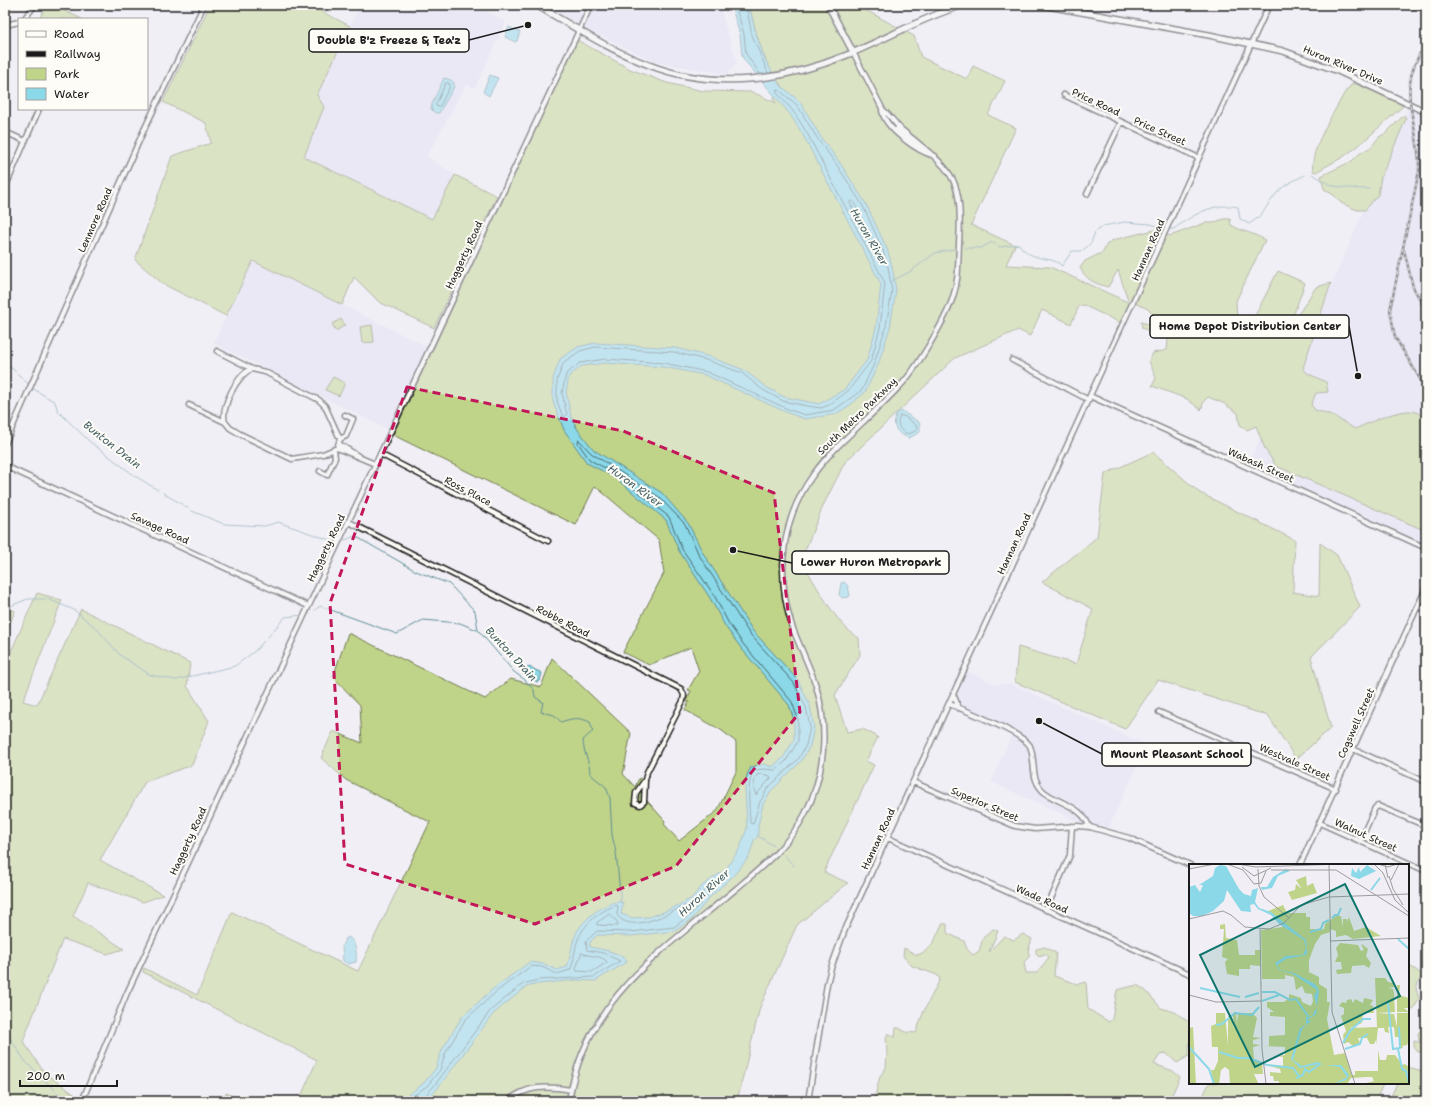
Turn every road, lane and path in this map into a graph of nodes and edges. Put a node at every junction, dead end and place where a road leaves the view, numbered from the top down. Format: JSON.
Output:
{"nodes":[{"id":1,"x":35,"y":5,"type":"edge"},
{"id":2,"x":204,"y":5,"type":"edge"},
{"id":3,"x":536,"y":5,"type":"edge"},
{"id":4,"x":591,"y":5,"type":"edge"},
{"id":5,"x":828,"y":5,"type":"edge"},
{"id":6,"x":964,"y":5,"type":"edge"},
{"id":7,"x":1042,"y":5,"type":"edge"},
{"id":8,"x":1268,"y":5,"type":"edge"},
{"id":9,"x":25,"y":18,"type":"edge"},
{"id":10,"x":18,"y":22,"type":"edge"},
{"id":11,"x":5,"y":25,"type":"edge"},
{"id":12,"x":579,"y":30,"type":"junction"},
{"id":13,"x":1251,"y":44,"type":"junction"},
{"id":14,"x":853,"y":52,"type":"junction"},
{"id":15,"x":1064,"y":95,"type":"dead end"},
{"id":16,"x":39,"y":110,"type":"edge"},
{"id":17,"x":1426,"y":112,"type":"edge"},
{"id":18,"x":1121,"y":122,"type":"junction"},
{"id":19,"x":5,"y":132,"type":"edge"},
{"id":20,"x":25,"y":141,"type":"junction"},
{"id":21,"x":1199,"y":158,"type":"junction"},
{"id":22,"x":6,"y":181,"type":"edge"},
{"id":23,"x":5,"y":188,"type":"edge"},
{"id":24,"x":1087,"y":194,"type":"dead end"},
{"id":25,"x":217,"y":351,"type":"dead end"},
{"id":26,"x":1012,"y":360,"type":"dead end"},
{"id":27,"x":252,"y":369,"type":"junction"},
{"id":28,"x":1090,"y":398,"type":"junction"},
{"id":29,"x":189,"y":406,"type":"dead end"},
{"id":30,"x":345,"y":415,"type":"dead end"},
{"id":31,"x":225,"y":422,"type":"junction"},
{"id":32,"x":5,"y":444,"type":"edge"},
{"id":33,"x":338,"y":445,"type":"junction"},
{"id":34,"x":380,"y":454,"type":"junction"},
{"id":35,"x":375,"y":464,"type":"junction"},
{"id":36,"x":5,"y":466,"type":"edge"},
{"id":37,"x":320,"y":471,"type":"dead end"},
{"id":38,"x":349,"y":522,"type":"junction"},
{"id":39,"x":548,"y":541,"type":"dead end"},
{"id":40,"x":1426,"y":548,"type":"edge"},
{"id":41,"x":1426,"y":588,"type":"edge"},
{"id":42,"x":308,"y":606,"type":"junction"},
{"id":43,"x":953,"y":694,"type":"junction"},
{"id":44,"x":949,"y":704,"type":"junction"},
{"id":45,"x":959,"y":708,"type":"junction"},
{"id":46,"x":1159,"y":712,"type":"dead end"},
{"id":47,"x":1353,"y":749,"type":"junction"},
{"id":48,"x":644,"y":780,"type":"junction"},
{"id":49,"x":913,"y":782,"type":"junction"},
{"id":50,"x":1426,"y":782,"type":"edge"},
{"id":51,"x":1336,"y":789,"type":"junction"},
{"id":52,"x":1320,"y":823,"type":"junction"},
{"id":53,"x":1072,"y":826,"type":"junction"},
{"id":54,"x":1426,"y":826,"type":"edge"},
{"id":55,"x":1090,"y":827,"type":"junction"},
{"id":56,"x":888,"y":838,"type":"junction"},
{"id":57,"x":1360,"y":841,"type":"junction"},
{"id":58,"x":1300,"y":864,"type":"edge"},
{"id":59,"x":1189,"y":865,"type":"edge"},
{"id":60,"x":1426,"y":871,"type":"edge"},
{"id":61,"x":1046,"y":910,"type":"junction"},
{"id":62,"x":1189,"y":974,"type":"edge"},
{"id":63,"x":570,"y":1090,"type":"junction"},
{"id":64,"x":82,"y":1101,"type":"edge"},
{"id":65,"x":508,"y":1101,"type":"edge"},
{"id":66,"x":569,"y":1101,"type":"edge"},
{"id":67,"x":808,"y":1101,"type":"edge"}],
"edges":[{"from":1,"to":9,"type":"street"},
{"from":2,"to":32,"type":"street","name":"Lenmore Road"},
{"from":3,"to":12,"type":"main road"},
{"from":4,"to":12,"type":"street","name":"Haggerty Road"},
{"from":5,"to":14,"type":"main road"},
{"from":6,"to":14,"type":"main road"},
{"from":7,"to":13,"type":"main road","name":"Huron River Drive"},
{"from":8,"to":13,"type":"street","name":"Hannan Road"},
{"from":10,"to":11,"type":"street"},
{"from":12,"to":14,"type":"main road"},
{"from":12,"to":34,"type":"street","name":"Haggerty Road"},
{"from":13,"to":17,"type":"main road","name":"Huron River Drive"},
{"from":13,"to":21,"type":"street","name":"Hannan Road"},
{"from":14,"to":63,"type":"street","name":"South Metro Parkway"},
{"from":15,"to":18,"type":"street","name":"Price Road"},
{"from":16,"to":20,"type":"street"},
{"from":18,"to":21,"type":"street","name":"Price Street"},
{"from":18,"to":24,"type":"street","name":"Price Street"},
{"from":19,"to":20,"type":"street"},
{"from":20,"to":22,"type":"street"},
{"from":21,"to":28,"type":"street","name":"Hannan Road"},
{"from":22,"to":23,"type":"street"},
{"from":25,"to":27,"type":"street"},
{"from":26,"to":28,"type":"street","name":"Wabash Street"},
{"from":27,"to":31,"type":"street"},
{"from":27,"to":33,"type":"street"},
{"from":28,"to":40,"type":"street","name":"Wabash Street"},
{"from":28,"to":43,"type":"street","name":"Hannan Road"},
{"from":29,"to":31,"type":"street"},
{"from":30,"to":33,"type":"street"},
{"from":31,"to":33,"type":"street"},
{"from":33,"to":35,"type":"street"},
{"from":33,"to":37,"type":"street"},
{"from":34,"to":35,"type":"street","name":"Haggerty Road"},
{"from":34,"to":39,"type":"street","name":"Ross Place"},
{"from":35,"to":38,"type":"street","name":"Haggerty Road"},
{"from":36,"to":42,"type":"street","name":"Savage Road"},
{"from":38,"to":42,"type":"street","name":"Haggerty Road"},
{"from":38,"to":48,"type":"street","name":"Robbe Road"},
{"from":41,"to":47,"type":"street","name":"Cogswell Street"},
{"from":42,"to":64,"type":"street","name":"Haggerty Road"},
{"from":43,"to":44,"type":"street","name":"Hannan Road"},
{"from":43,"to":45,"type":"street"},
{"from":44,"to":45,"type":"street"},
{"from":44,"to":49,"type":"street","name":"Hannan Road"},
{"from":45,"to":55,"type":"street"},
{"from":46,"to":51,"type":"street","name":"Westvale Street"},
{"from":47,"to":50,"type":"street"},
{"from":47,"to":51,"type":"street","name":"Cogswell Street"},
{"from":48,"to":48,"type":"street","name":"Robbe Road"},
{"from":49,"to":53,"type":"street","name":"Superior Street"},
{"from":49,"to":56,"type":"street","name":"Hannan Road"},
{"from":51,"to":52,"type":"street","name":"Cogswell Street"},
{"from":52,"to":57,"type":"street","name":"Walnut Street"},
{"from":52,"to":58,"type":"street","name":"Cogswell Street"},
{"from":53,"to":55,"type":"street","name":"Superior Street"},
{"from":53,"to":61,"type":"street"},
{"from":54,"to":57,"type":"street"},
{"from":55,"to":59,"type":"street","name":"Superior Street"},
{"from":56,"to":61,"type":"street","name":"Wade Road"},
{"from":56,"to":67,"type":"street","name":"Hannan Road"},
{"from":57,"to":60,"type":"street","name":"Walnut Street"},
{"from":61,"to":62,"type":"street","name":"Wade Road"},
{"from":63,"to":65,"type":"street"},
{"from":63,"to":66,"type":"street","name":"South Metro Parkway"}]}
